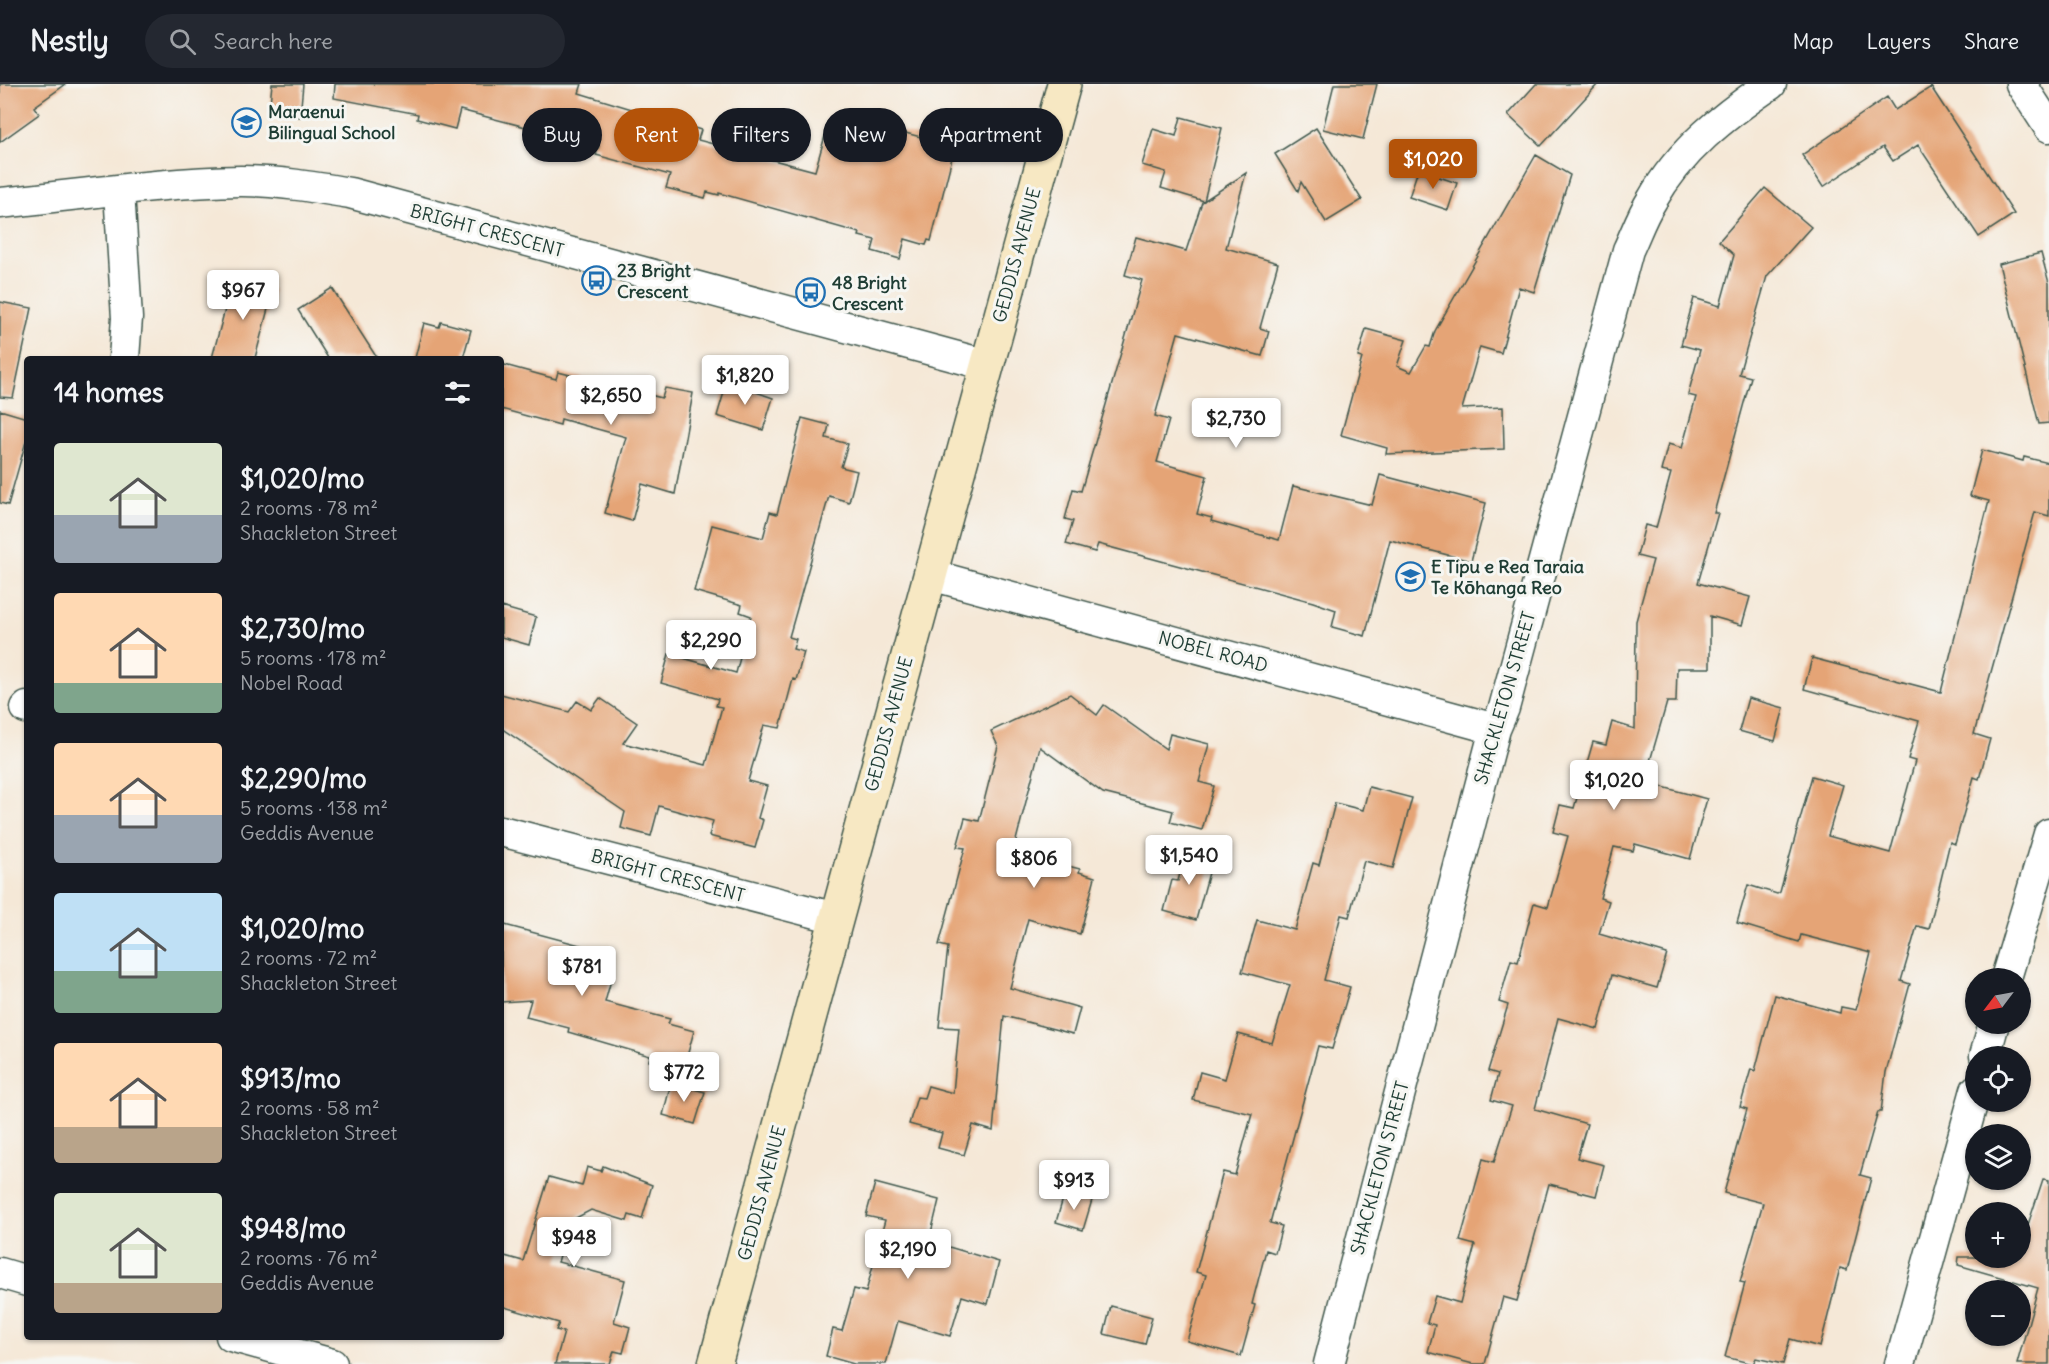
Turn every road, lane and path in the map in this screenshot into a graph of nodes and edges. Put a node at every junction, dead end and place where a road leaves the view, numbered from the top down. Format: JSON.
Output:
{"nodes":[{"id":1,"x":1064,"y":84,"type":"edge"},
{"id":2,"x":1771,"y":84,"type":"edge"},
{"id":3,"x":2020,"y":84,"type":"edge"},
{"id":4,"x":2049,"y":127,"type":"edge"},
{"id":5,"x":119,"y":191,"type":"junction"},
{"id":6,"x":0,"y":203,"type":"edge"},
{"id":7,"x":124,"y":356,"type":"edge"},
{"id":8,"x":987,"y":365,"type":"junction"},
{"id":9,"x":931,"y":574,"type":"junction"},
{"id":10,"x":1495,"y":729,"type":"junction"},
{"id":11,"x":504,"y":832,"type":"edge"},
{"id":12,"x":2049,"y":834,"type":"edge"},
{"id":13,"x":2042,"y":877,"type":"edge"},
{"id":14,"x":836,"y":918,"type":"junction"},
{"id":15,"x":2010,"y":968,"type":"edge"},
{"id":16,"x":1970,"y":1112,"type":"edge"},
{"id":17,"x":0,"y":1274,"type":"edge"},
{"id":18,"x":24,"y":1280,"type":"edge"},
{"id":19,"x":245,"y":1340,"type":"edge"},
{"id":20,"x":332,"y":1364,"type":"edge"},
{"id":21,"x":714,"y":1364,"type":"edge"},
{"id":22,"x":1329,"y":1364,"type":"edge"},
{"id":23,"x":1900,"y":1364,"type":"edge"}],
"edges":[{"from":1,"to":8,"type":"street","name":"GEDDIS AVENUE"},
{"from":2,"to":10,"type":"street","name":"SHACKLETON STREET"},
{"from":3,"to":4,"type":"street"},
{"from":5,"to":6,"type":"street","name":"BRIGHT CRESCENT"},
{"from":5,"to":7,"type":"street"},
{"from":5,"to":8,"type":"street","name":"BRIGHT CRESCENT"},
{"from":8,"to":9,"type":"street","name":"GEDDIS AVENUE"},
{"from":9,"to":10,"type":"street","name":"NOBEL ROAD"},
{"from":9,"to":14,"type":"street","name":"GEDDIS AVENUE"},
{"from":10,"to":22,"type":"street","name":"SHACKLETON STREET"},
{"from":11,"to":14,"type":"street","name":"BRIGHT CRESCENT"},
{"from":12,"to":13,"type":"street"},
{"from":13,"to":15,"type":"street"},
{"from":14,"to":21,"type":"street","name":"GEDDIS AVENUE"},
{"from":16,"to":23,"type":"street"},
{"from":17,"to":18,"type":"street"},
{"from":19,"to":20,"type":"street"}]}
